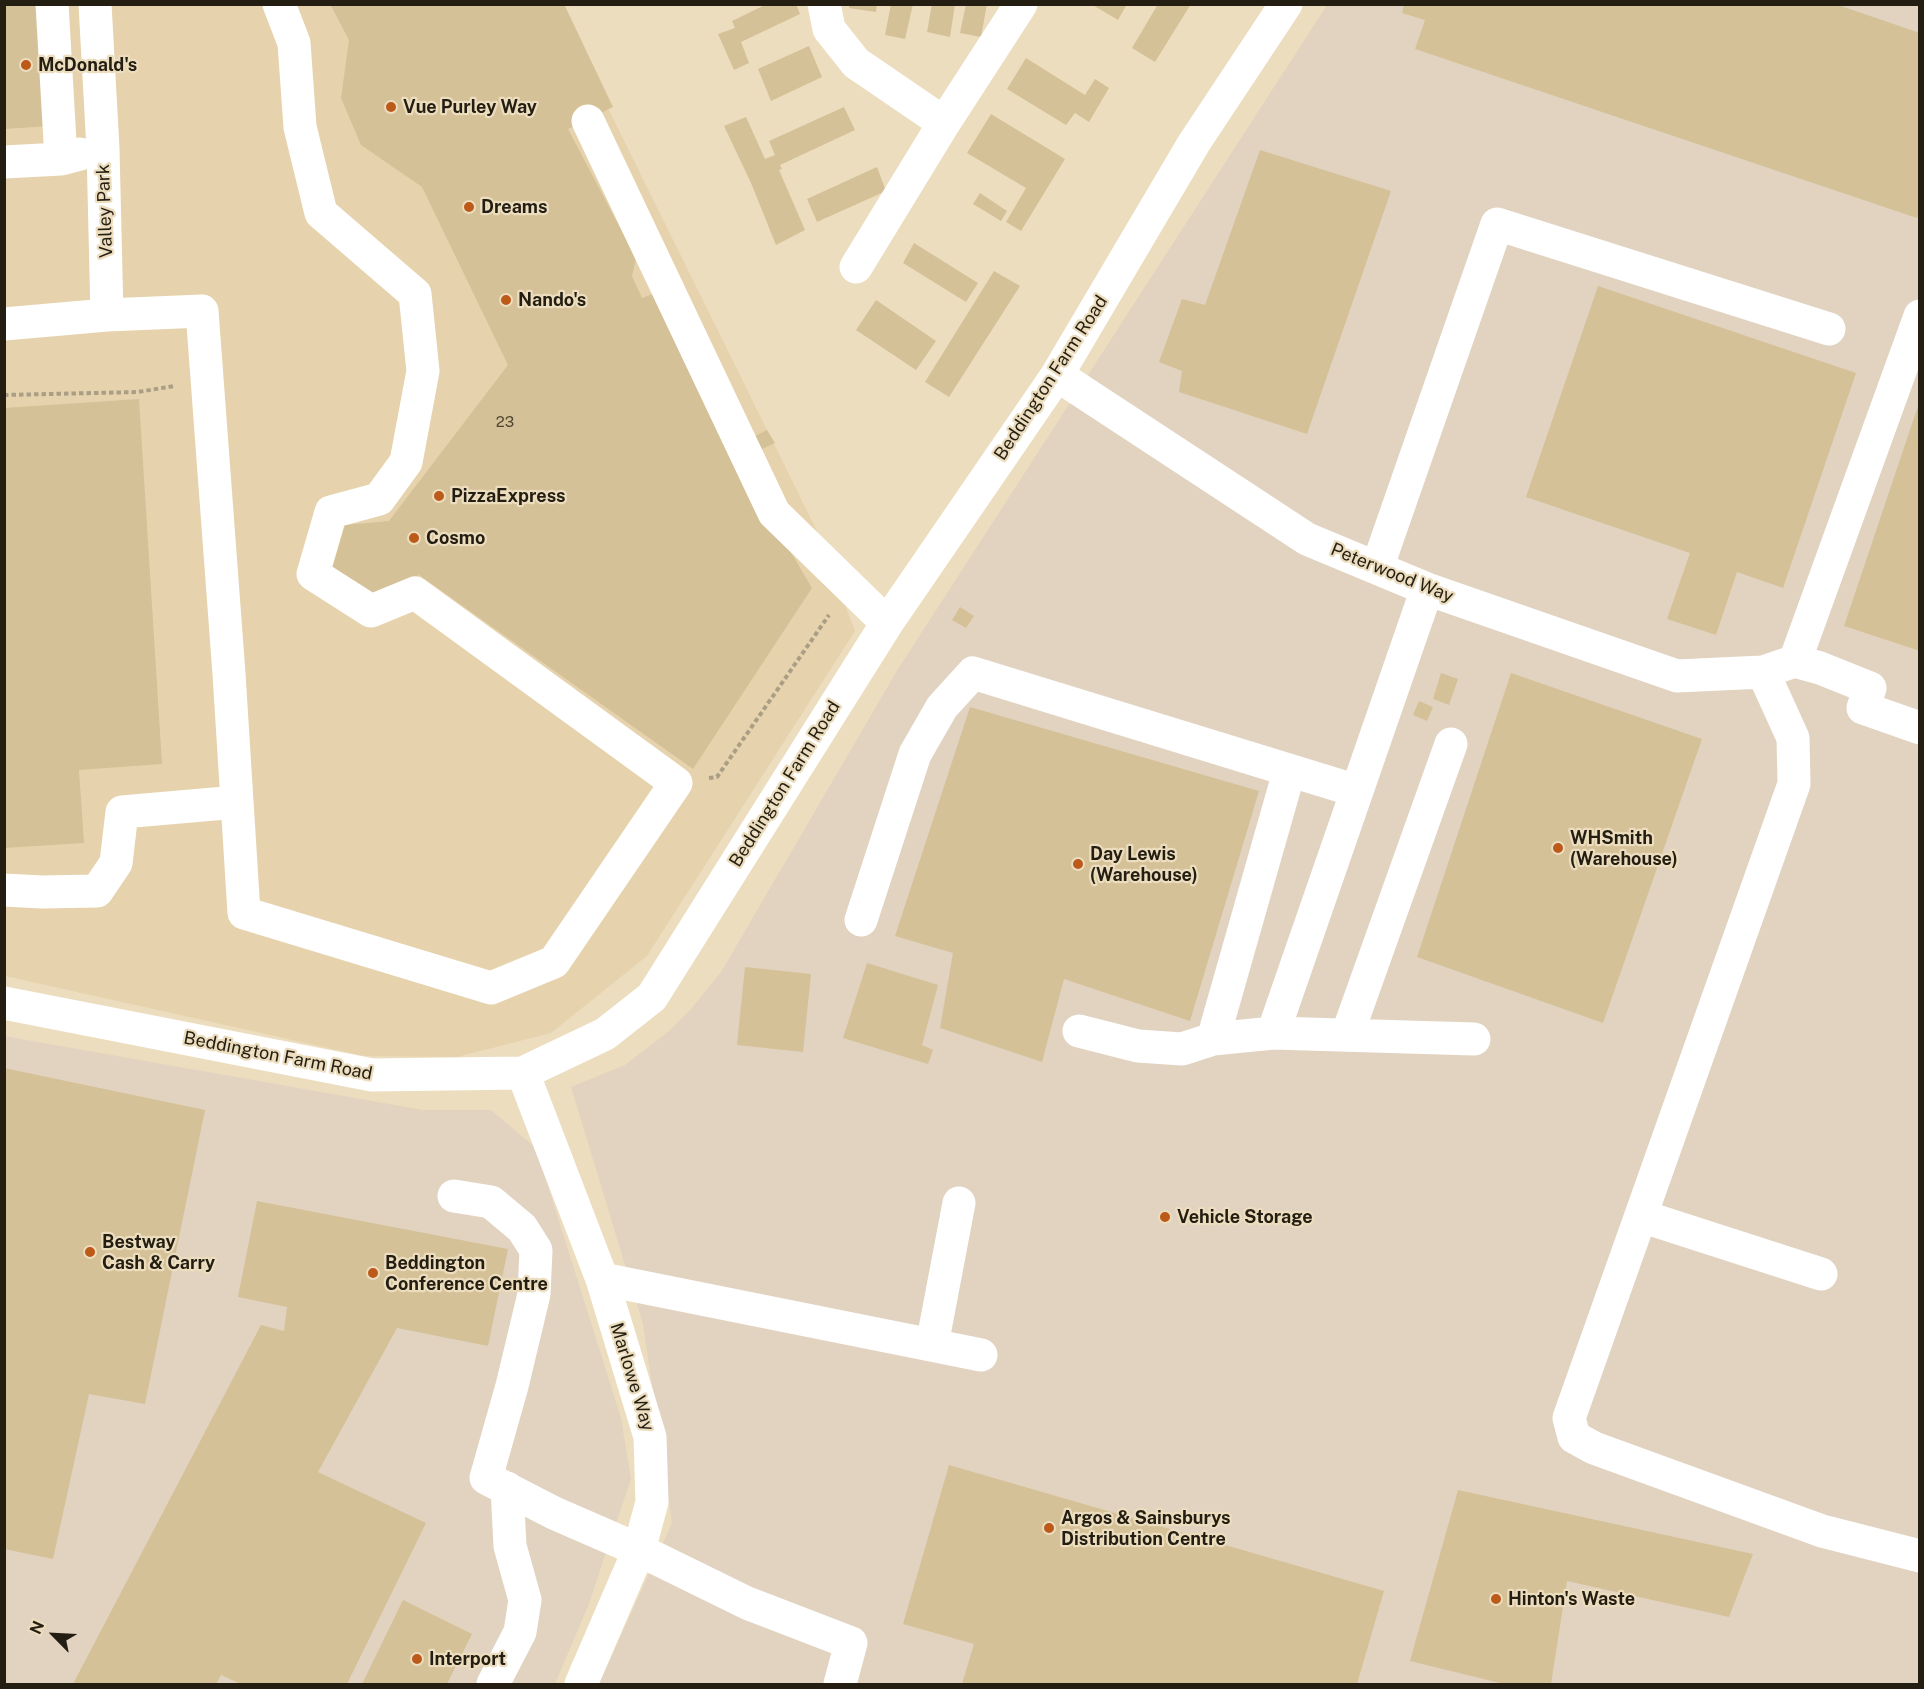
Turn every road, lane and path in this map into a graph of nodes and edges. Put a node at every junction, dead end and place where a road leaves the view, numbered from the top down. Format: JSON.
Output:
{"nodes":[{"id":1,"x":52,"y":4,"type":"edge"},
{"id":2,"x":95,"y":4,"type":"edge"},
{"id":3,"x":279,"y":4,"type":"edge"},
{"id":4,"x":824,"y":4,"type":"edge"},
{"id":5,"x":1021,"y":4,"type":"edge"},
{"id":6,"x":1286,"y":4,"type":"edge"},
{"id":7,"x":588,"y":121,"type":"dead end"},
{"id":8,"x":944,"y":123,"type":"junction"},
{"id":9,"x":103,"y":148,"type":"junction"},
{"id":10,"x":61,"y":159,"type":"junction"},
{"id":11,"x":4,"y":162,"type":"edge"},
{"id":12,"x":856,"y":267,"type":"dead end"},
{"id":13,"x":107,"y":315,"type":"junction"},
{"id":14,"x":1920,"y":316,"type":"edge"},
{"id":15,"x":4,"y":324,"type":"edge"},
{"id":16,"x":1829,"y":329,"type":"dead end"},
{"id":17,"x":1057,"y":375,"type":"junction"},
{"id":18,"x":208,"y":381,"type":"junction"},
{"id":19,"x":4,"y":395,"type":"edge"},
{"id":20,"x":1377,"y":568,"type":"junction"},
{"id":21,"x":849,"y":586,"type":"junction"},
{"id":22,"x":1427,"y":589,"type":"junction"},
{"id":23,"x":887,"y":623,"type":"junction"},
{"id":24,"x":1795,"y":661,"type":"junction"},
{"id":25,"x":1764,"y":672,"type":"junction"},
{"id":26,"x":1920,"y":728,"type":"edge"},
{"id":27,"x":1451,"y":744,"type":"dead end"},
{"id":28,"x":1289,"y":772,"type":"junction"},
{"id":29,"x":676,"y":783,"type":"junction"},
{"id":30,"x":1357,"y":791,"type":"junction"},
{"id":31,"x":237,"y":802,"type":"junction"},
{"id":32,"x":4,"y":890,"type":"edge"},
{"id":33,"x":861,"y":920,"type":"dead end"},
{"id":34,"x":4,"y":1003,"type":"edge"},
{"id":35,"x":1079,"y":1032,"type":"dead end"},
{"id":36,"x":1274,"y":1033,"type":"junction"},
{"id":37,"x":1347,"y":1035,"type":"junction"},
{"id":38,"x":1213,"y":1039,"type":"junction"},
{"id":39,"x":1474,"y":1040,"type":"dead end"},
{"id":40,"x":523,"y":1073,"type":"junction"},
{"id":41,"x":454,"y":1196,"type":"dead end"},
{"id":42,"x":959,"y":1203,"type":"dead end"},
{"id":43,"x":1641,"y":1216,"type":"junction"},
{"id":44,"x":1821,"y":1274,"type":"dead end"},
{"id":45,"x":602,"y":1279,"type":"junction"},
{"id":46,"x":932,"y":1345,"type":"junction"},
{"id":47,"x":981,"y":1355,"type":"dead end"},
{"id":48,"x":507,"y":1488,"type":"junction"},
{"id":49,"x":639,"y":1550,"type":"junction"},
{"id":50,"x":1920,"y":1556,"type":"edge"},
{"id":51,"x":493,"y":1684,"type":"edge"},
{"id":52,"x":581,"y":1684,"type":"edge"},
{"id":53,"x":840,"y":1684,"type":"edge"}],
"edges":[{"from":1,"to":10,"type":"street"},
{"from":2,"to":9,"type":"street","name":"Valley Park"},
{"from":3,"to":29,"type":"street"},
{"from":4,"to":8,"type":"street"},
{"from":5,"to":8,"type":"street"},
{"from":6,"to":17,"type":"street","name":"Beddington Farm Road"},
{"from":7,"to":21,"type":"street"},
{"from":8,"to":12,"type":"street"},
{"from":9,"to":10,"type":"street"},
{"from":9,"to":13,"type":"street","name":"Valley Park"},
{"from":10,"to":11,"type":"street"},
{"from":13,"to":15,"type":"street"},
{"from":13,"to":18,"type":"street"},
{"from":14,"to":24,"type":"street"},
{"from":16,"to":20,"type":"street"},
{"from":17,"to":20,"type":"street","name":"Peterwood Way"},
{"from":17,"to":23,"type":"street","name":"Beddington Farm Road"},
{"from":18,"to":19,"type":"path"},
{"from":18,"to":31,"type":"street"},
{"from":20,"to":22,"type":"street","name":"Peterwood Way"},
{"from":21,"to":23,"type":"street"},
{"from":21,"to":29,"type":"path"},
{"from":22,"to":25,"type":"street","name":"Peterwood Way"},
{"from":22,"to":30,"type":"street"},
{"from":23,"to":40,"type":"street","name":"Beddington Farm Road"},
{"from":24,"to":25,"type":"street","name":"Peterwood Way"},
{"from":24,"to":26,"type":"street"},
{"from":25,"to":43,"type":"street"},
{"from":27,"to":37,"type":"street"},
{"from":28,"to":30,"type":"street"},
{"from":28,"to":33,"type":"street"},
{"from":28,"to":38,"type":"street"},
{"from":29,"to":31,"type":"street"},
{"from":30,"to":36,"type":"street"},
{"from":31,"to":32,"type":"street"},
{"from":34,"to":40,"type":"street","name":"Beddington Farm Road"},
{"from":35,"to":38,"type":"street"},
{"from":36,"to":37,"type":"street"},
{"from":36,"to":38,"type":"street"},
{"from":37,"to":39,"type":"street"},
{"from":40,"to":45,"type":"street","name":"Marlowe Way"},
{"from":41,"to":48,"type":"street"},
{"from":42,"to":46,"type":"street"},
{"from":43,"to":44,"type":"street"},
{"from":43,"to":50,"type":"street"},
{"from":45,"to":46,"type":"street"},
{"from":45,"to":49,"type":"street","name":"Marlowe Way"},
{"from":46,"to":47,"type":"street"},
{"from":48,"to":49,"type":"street"},
{"from":48,"to":51,"type":"street"},
{"from":49,"to":52,"type":"street","name":"Marlowe Way"},
{"from":49,"to":53,"type":"street"}]}
